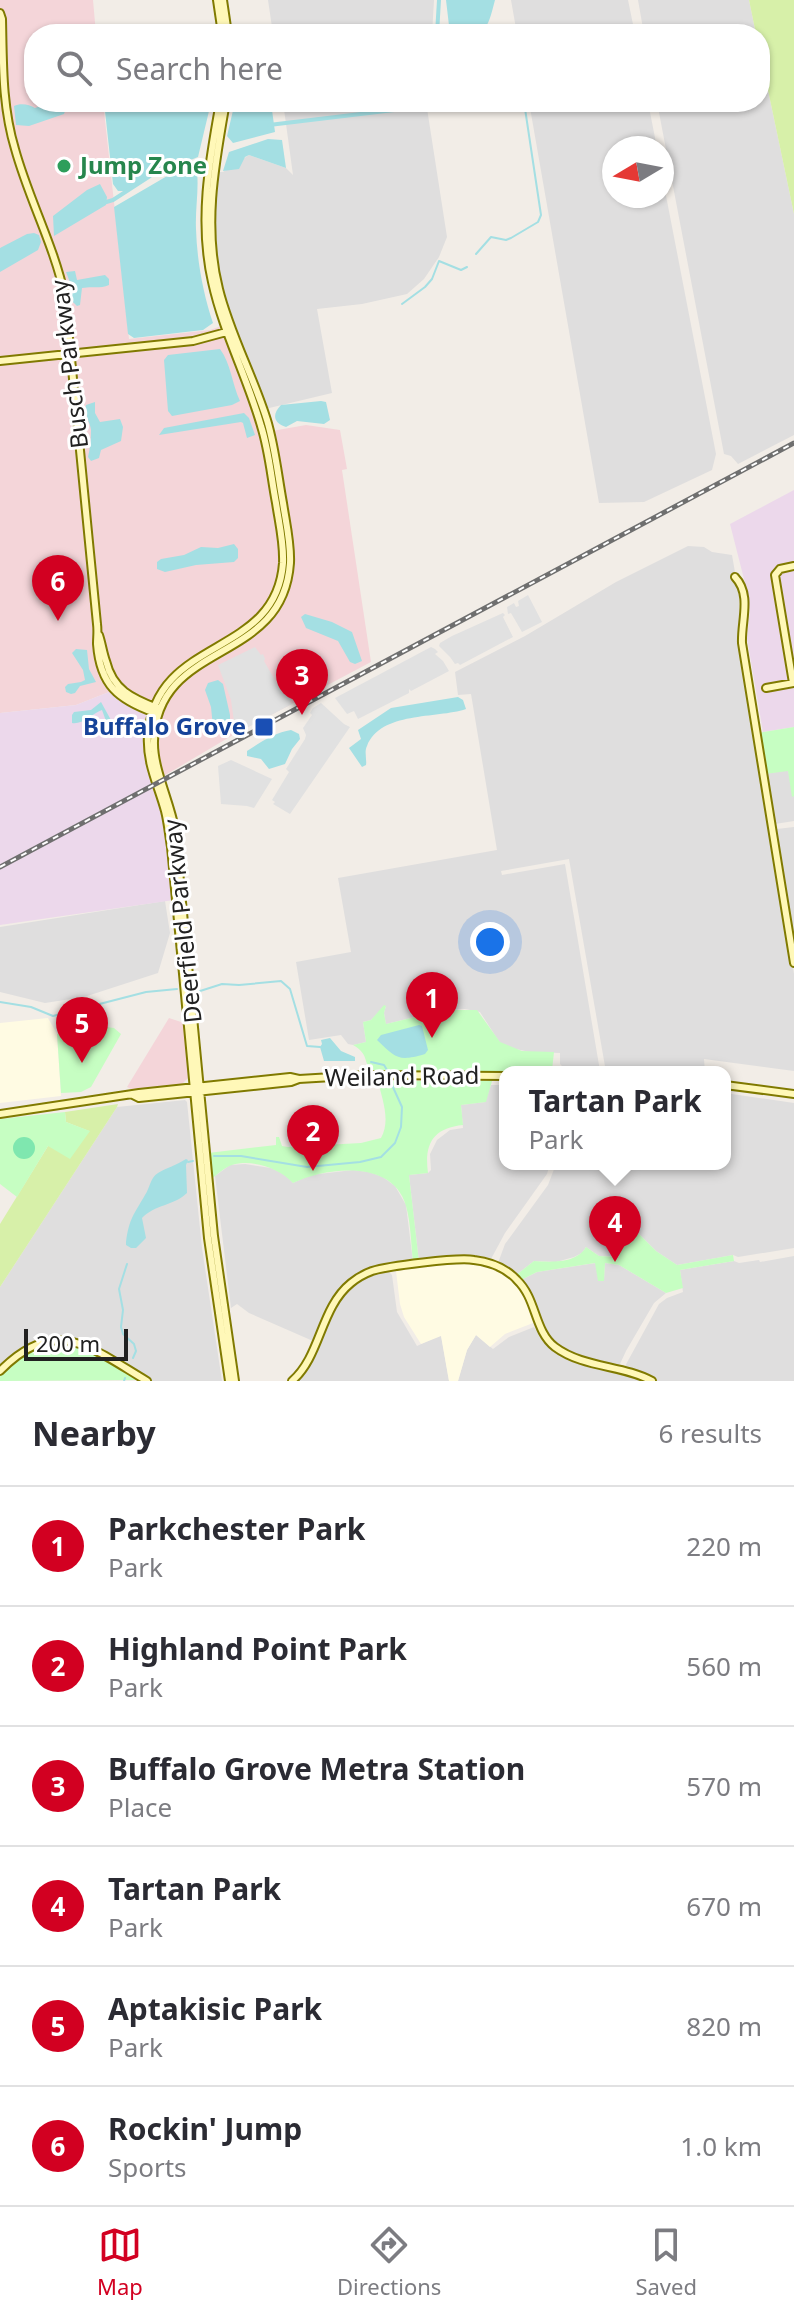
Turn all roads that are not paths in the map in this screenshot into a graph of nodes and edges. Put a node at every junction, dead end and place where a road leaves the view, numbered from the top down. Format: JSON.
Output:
{"nodes":[{"id":1,"x":217,"y":0,"type":"edge"},
{"id":2,"x":223,"y":0,"type":"edge"},
{"id":3,"x":0,"y":13,"type":"edge"},
{"id":4,"x":221,"y":24,"type":"edge"},
{"id":5,"x":227,"y":24,"type":"edge"},
{"id":6,"x":1,"y":55,"type":"edge"},
{"id":7,"x":218,"y":112,"type":"edge"},
{"id":8,"x":224,"y":112,"type":"edge"},
{"id":9,"x":229,"y":331,"type":"junction"},
{"id":10,"x":71,"y":355,"type":"junction"},
{"id":11,"x":0,"y":361,"type":"edge"},
{"id":12,"x":794,"y":566,"type":"edge"},
{"id":13,"x":735,"y":577,"type":"dead end"},
{"id":14,"x":794,"y":683,"type":"edge"},
{"id":15,"x":766,"y":688,"type":"dead end"},
{"id":16,"x":156,"y":710,"type":"junction"},
{"id":17,"x":794,"y":963,"type":"edge"},
{"id":18,"x":198,"y":1069,"type":"junction"},
{"id":19,"x":499,"y":1076,"type":"edge"},
{"id":20,"x":299,"y":1079,"type":"junction"},
{"id":21,"x":217,"y":1085,"type":"junction"},
{"id":22,"x":731,"y":1086,"type":"edge"},
{"id":23,"x":197,"y":1090,"type":"junction"},
{"id":24,"x":794,"y":1094,"type":"edge"},
{"id":25,"x":0,"y":1114,"type":"edge"},
{"id":26,"x":0,"y":1371,"type":"edge"},
{"id":27,"x":147,"y":1381,"type":"edge"},
{"id":28,"x":229,"y":1381,"type":"edge"},
{"id":29,"x":235,"y":1381,"type":"edge"},
{"id":30,"x":292,"y":1381,"type":"edge"},
{"id":31,"x":652,"y":1381,"type":"edge"}],
"edges":[{"from":1,"to":4,"type":"main road"},
{"from":2,"to":5,"type":"main road"},
{"from":3,"to":6,"type":"main road","name":"Busch Parkway"},
{"from":6,"to":10,"type":"main road","name":"Busch Parkway"},
{"from":7,"to":9,"type":"main road","name":"Deerfield Parkway"},
{"from":8,"to":9,"type":"main road","name":"Deerfield Parkway"},
{"from":9,"to":10,"type":"main road"},
{"from":9,"to":16,"type":"main road","name":"Deerfield Parkway"},
{"from":10,"to":11,"type":"main road"},
{"from":10,"to":16,"type":"main road","name":"Busch Parkway"},
{"from":12,"to":14,"type":"main road"},
{"from":13,"to":17,"type":"main road"},
{"from":14,"to":15,"type":"main road"},
{"from":16,"to":18,"type":"main road","name":"Deerfield Parkway"},
{"from":16,"to":23,"type":"main road","name":"Deerfield Parkway"},
{"from":18,"to":21,"type":"main road"},
{"from":18,"to":23,"type":"main road","name":"Deerfield Parkway"},
{"from":19,"to":20,"type":"main road","name":"Weiland Road"},
{"from":20,"to":21,"type":"main road","name":"Weiland Road"},
{"from":20,"to":23,"type":"main road","name":"Weiland Road"},
{"from":21,"to":23,"type":"main road","name":"Weiland Road"},
{"from":22,"to":24,"type":"main road"},
{"from":23,"to":25,"type":"main road","name":"Weiland Road"},
{"from":23,"to":28,"type":"main road","name":"Deerfield Parkway"},
{"from":23,"to":29,"type":"main road","name":"Deerfield Parkway"},
{"from":26,"to":27,"type":"main road"},
{"from":30,"to":31,"type":"main road"}]}
